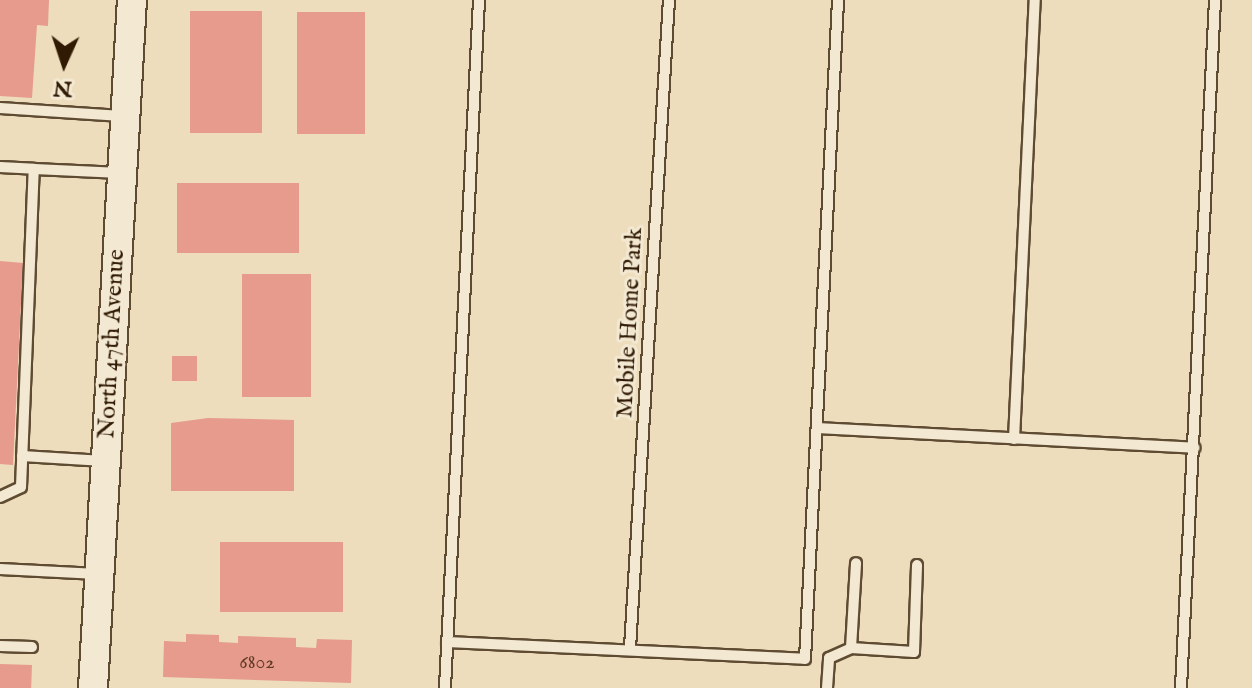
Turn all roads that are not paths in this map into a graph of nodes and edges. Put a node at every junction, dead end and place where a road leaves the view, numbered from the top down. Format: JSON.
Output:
{"nodes":[{"id":1,"x":132,"y":0,"type":"edge"},
{"id":2,"x":479,"y":0,"type":"edge"},
{"id":3,"x":669,"y":0,"type":"edge"},
{"id":4,"x":838,"y":0,"type":"edge"},
{"id":5,"x":1035,"y":0,"type":"edge"},
{"id":6,"x":1215,"y":0,"type":"edge"},
{"id":7,"x":0,"y":108,"type":"edge"},
{"id":8,"x":125,"y":116,"type":"junction"},
{"id":9,"x":0,"y":167,"type":"edge"},
{"id":10,"x":34,"y":169,"type":"junction"},
{"id":11,"x":122,"y":173,"type":"junction"},
{"id":12,"x":817,"y":428,"type":"junction"},
{"id":13,"x":1014,"y":439,"type":"junction"},
{"id":14,"x":1194,"y":448,"type":"junction"},
{"id":15,"x":22,"y":456,"type":"junction"},
{"id":16,"x":106,"y":461,"type":"junction"},
{"id":17,"x":0,"y":497,"type":"edge"},
{"id":18,"x":856,"y":563,"type":"dead end"},
{"id":19,"x":917,"y":565,"type":"dead end"},
{"id":20,"x":0,"y":569,"type":"edge"},
{"id":21,"x":99,"y":574,"type":"junction"},
{"id":22,"x":447,"y":642,"type":"junction"},
{"id":23,"x":0,"y":646,"type":"edge"},
{"id":24,"x":32,"y":647,"type":"dead end"},
{"id":25,"x":630,"y":648,"type":"junction"},
{"id":26,"x":851,"y":648,"type":"junction"},
{"id":27,"x":93,"y":688,"type":"edge"},
{"id":28,"x":445,"y":688,"type":"edge"},
{"id":29,"x":827,"y":688,"type":"edge"},
{"id":30,"x":1181,"y":688,"type":"edge"}],
"edges":[{"from":1,"to":8,"type":"street","name":"North 47th Avenue"},
{"from":2,"to":22,"type":"lane"},
{"from":3,"to":25,"type":"lane","name":"Mobile Home Park"},
{"from":4,"to":12,"type":"lane"},
{"from":5,"to":13,"type":"lane"},
{"from":6,"to":14,"type":"lane"},
{"from":7,"to":8,"type":"lane"},
{"from":8,"to":11,"type":"street","name":"North 47th Avenue"},
{"from":9,"to":10,"type":"lane"},
{"from":10,"to":11,"type":"lane"},
{"from":10,"to":15,"type":"lane"},
{"from":11,"to":16,"type":"street","name":"North 47th Avenue"},
{"from":12,"to":13,"type":"lane"},
{"from":12,"to":25,"type":"lane"},
{"from":13,"to":14,"type":"lane"},
{"from":14,"to":30,"type":"lane"},
{"from":15,"to":16,"type":"lane"},
{"from":15,"to":17,"type":"lane"},
{"from":16,"to":21,"type":"street","name":"North 47th Avenue"},
{"from":18,"to":26,"type":"lane"},
{"from":19,"to":26,"type":"lane"},
{"from":20,"to":21,"type":"lane"},
{"from":21,"to":27,"type":"street","name":"North 47th Avenue"},
{"from":22,"to":25,"type":"lane"},
{"from":22,"to":28,"type":"lane"},
{"from":23,"to":24,"type":"lane"},
{"from":26,"to":29,"type":"lane"}]}
